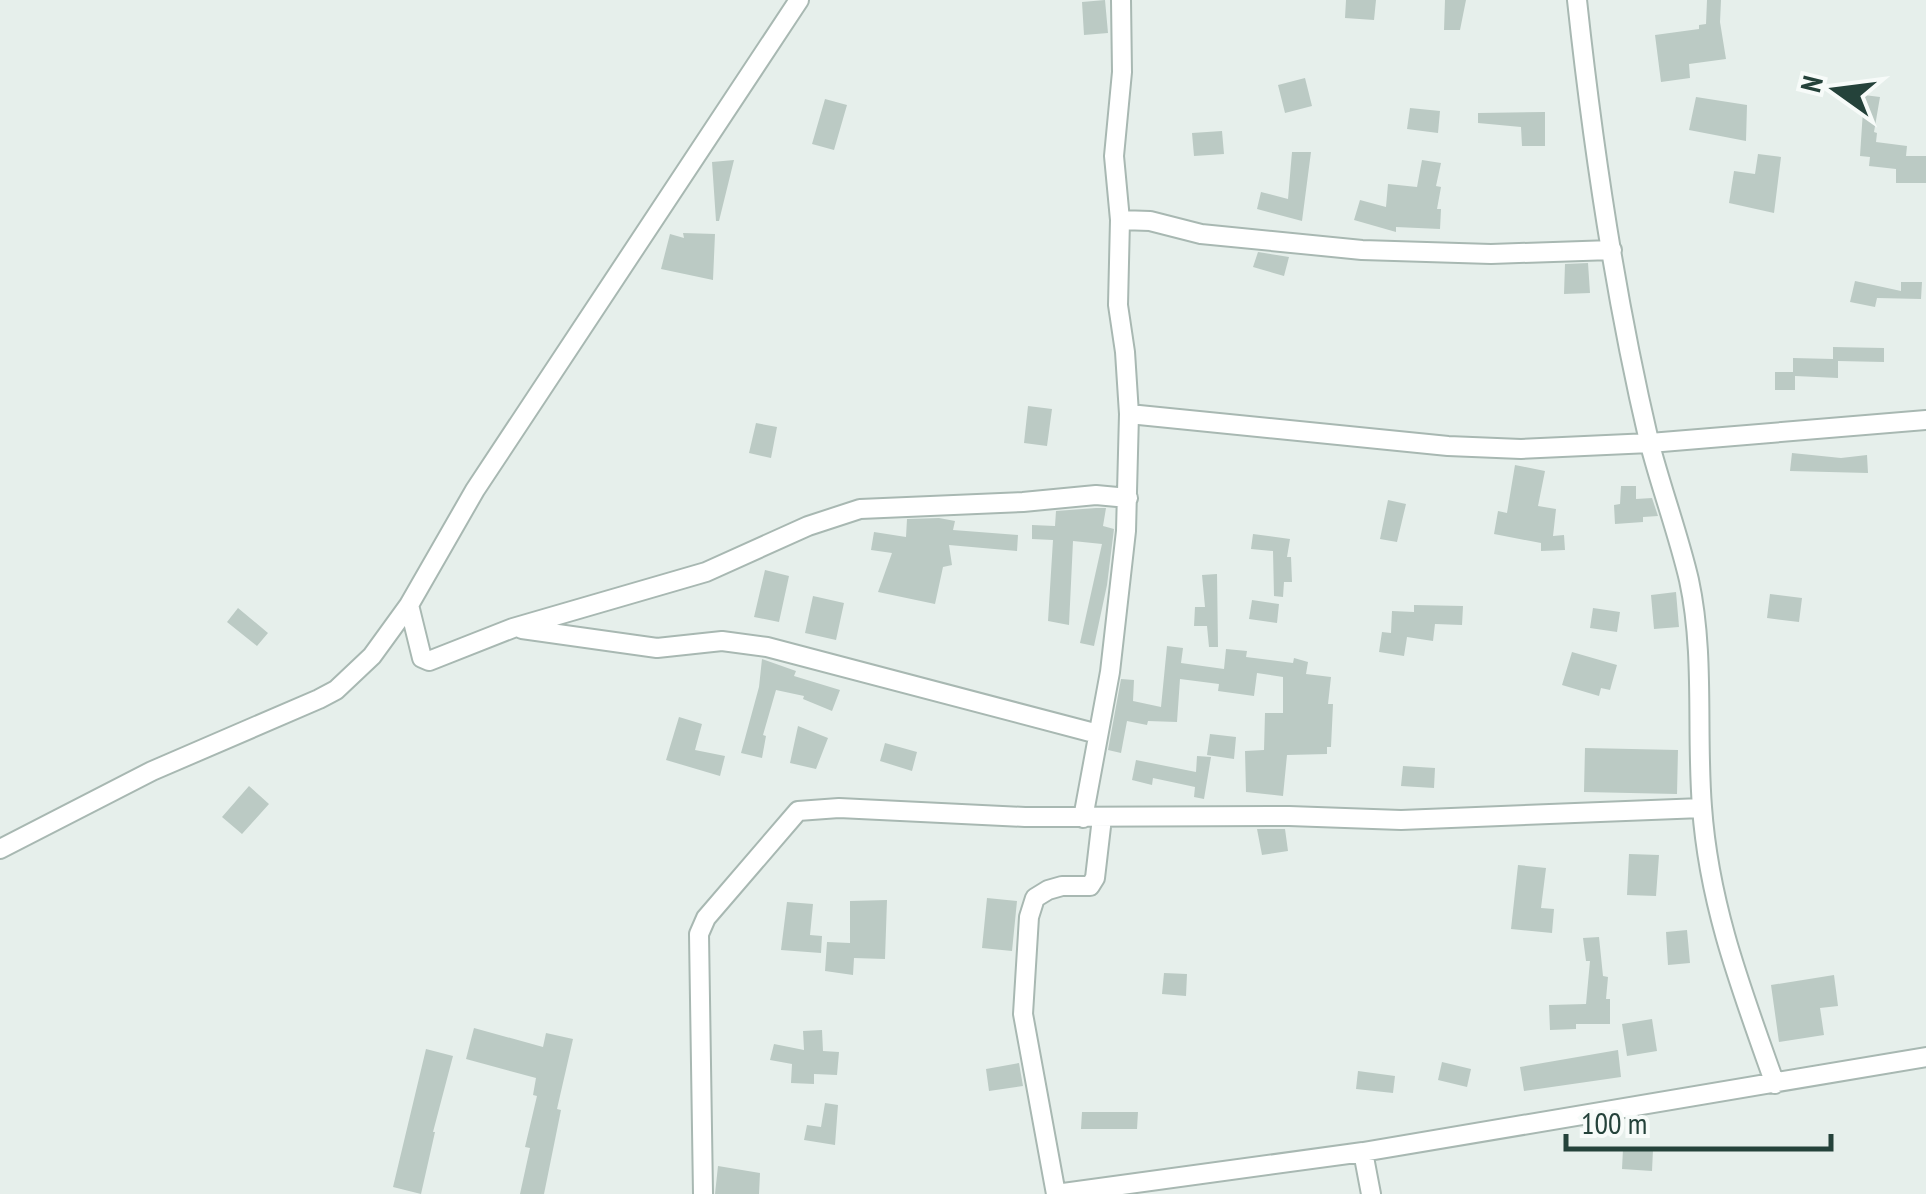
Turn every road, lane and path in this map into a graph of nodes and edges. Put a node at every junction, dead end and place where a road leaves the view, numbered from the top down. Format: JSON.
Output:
{"nodes":[{"id":1,"x":800,"y":0,"type":"edge"},
{"id":2,"x":1121,"y":0,"type":"edge"},
{"id":3,"x":1577,"y":0,"type":"edge"},
{"id":4,"x":1120,"y":220,"type":"junction"},
{"id":5,"x":1612,"y":250,"type":"junction"},
{"id":6,"x":1129,"y":414,"type":"junction"},
{"id":7,"x":1926,"y":420,"type":"edge"},
{"id":8,"x":1650,"y":443,"type":"junction"},
{"id":9,"x":1128,"y":498,"type":"junction"},
{"id":10,"x":409,"y":605,"type":"junction"},
{"id":11,"x":514,"y":628,"type":"junction"},
{"id":12,"x":1098,"y":734,"type":"junction"},
{"id":13,"x":1702,"y":808,"type":"junction"},
{"id":14,"x":1092,"y":818,"type":"junction"},
{"id":15,"x":0,"y":848,"type":"edge"},
{"id":16,"x":1926,"y":1057,"type":"edge"},
{"id":17,"x":1775,"y":1084,"type":"junction"},
{"id":18,"x":1363,"y":1152,"type":"junction"},
{"id":19,"x":703,"y":1194,"type":"edge"},
{"id":20,"x":1371,"y":1194,"type":"edge"}],
"edges":[{"from":1,"to":10,"type":"street"},
{"from":2,"to":4,"type":"street"},
{"from":3,"to":5,"type":"street"},
{"from":4,"to":5,"type":"street"},
{"from":4,"to":6,"type":"street"},
{"from":5,"to":8,"type":"street"},
{"from":6,"to":8,"type":"street"},
{"from":6,"to":9,"type":"street"},
{"from":7,"to":8,"type":"street"},
{"from":8,"to":13,"type":"street"},
{"from":9,"to":11,"type":"street"},
{"from":9,"to":12,"type":"street"},
{"from":10,"to":11,"type":"street"},
{"from":10,"to":15,"type":"street"},
{"from":11,"to":12,"type":"street"},
{"from":12,"to":14,"type":"street"},
{"from":13,"to":14,"type":"street"},
{"from":13,"to":17,"type":"street"},
{"from":14,"to":18,"type":"street"},
{"from":14,"to":19,"type":"street"},
{"from":16,"to":17,"type":"street"},
{"from":17,"to":18,"type":"street"},
{"from":18,"to":20,"type":"street"}]}
